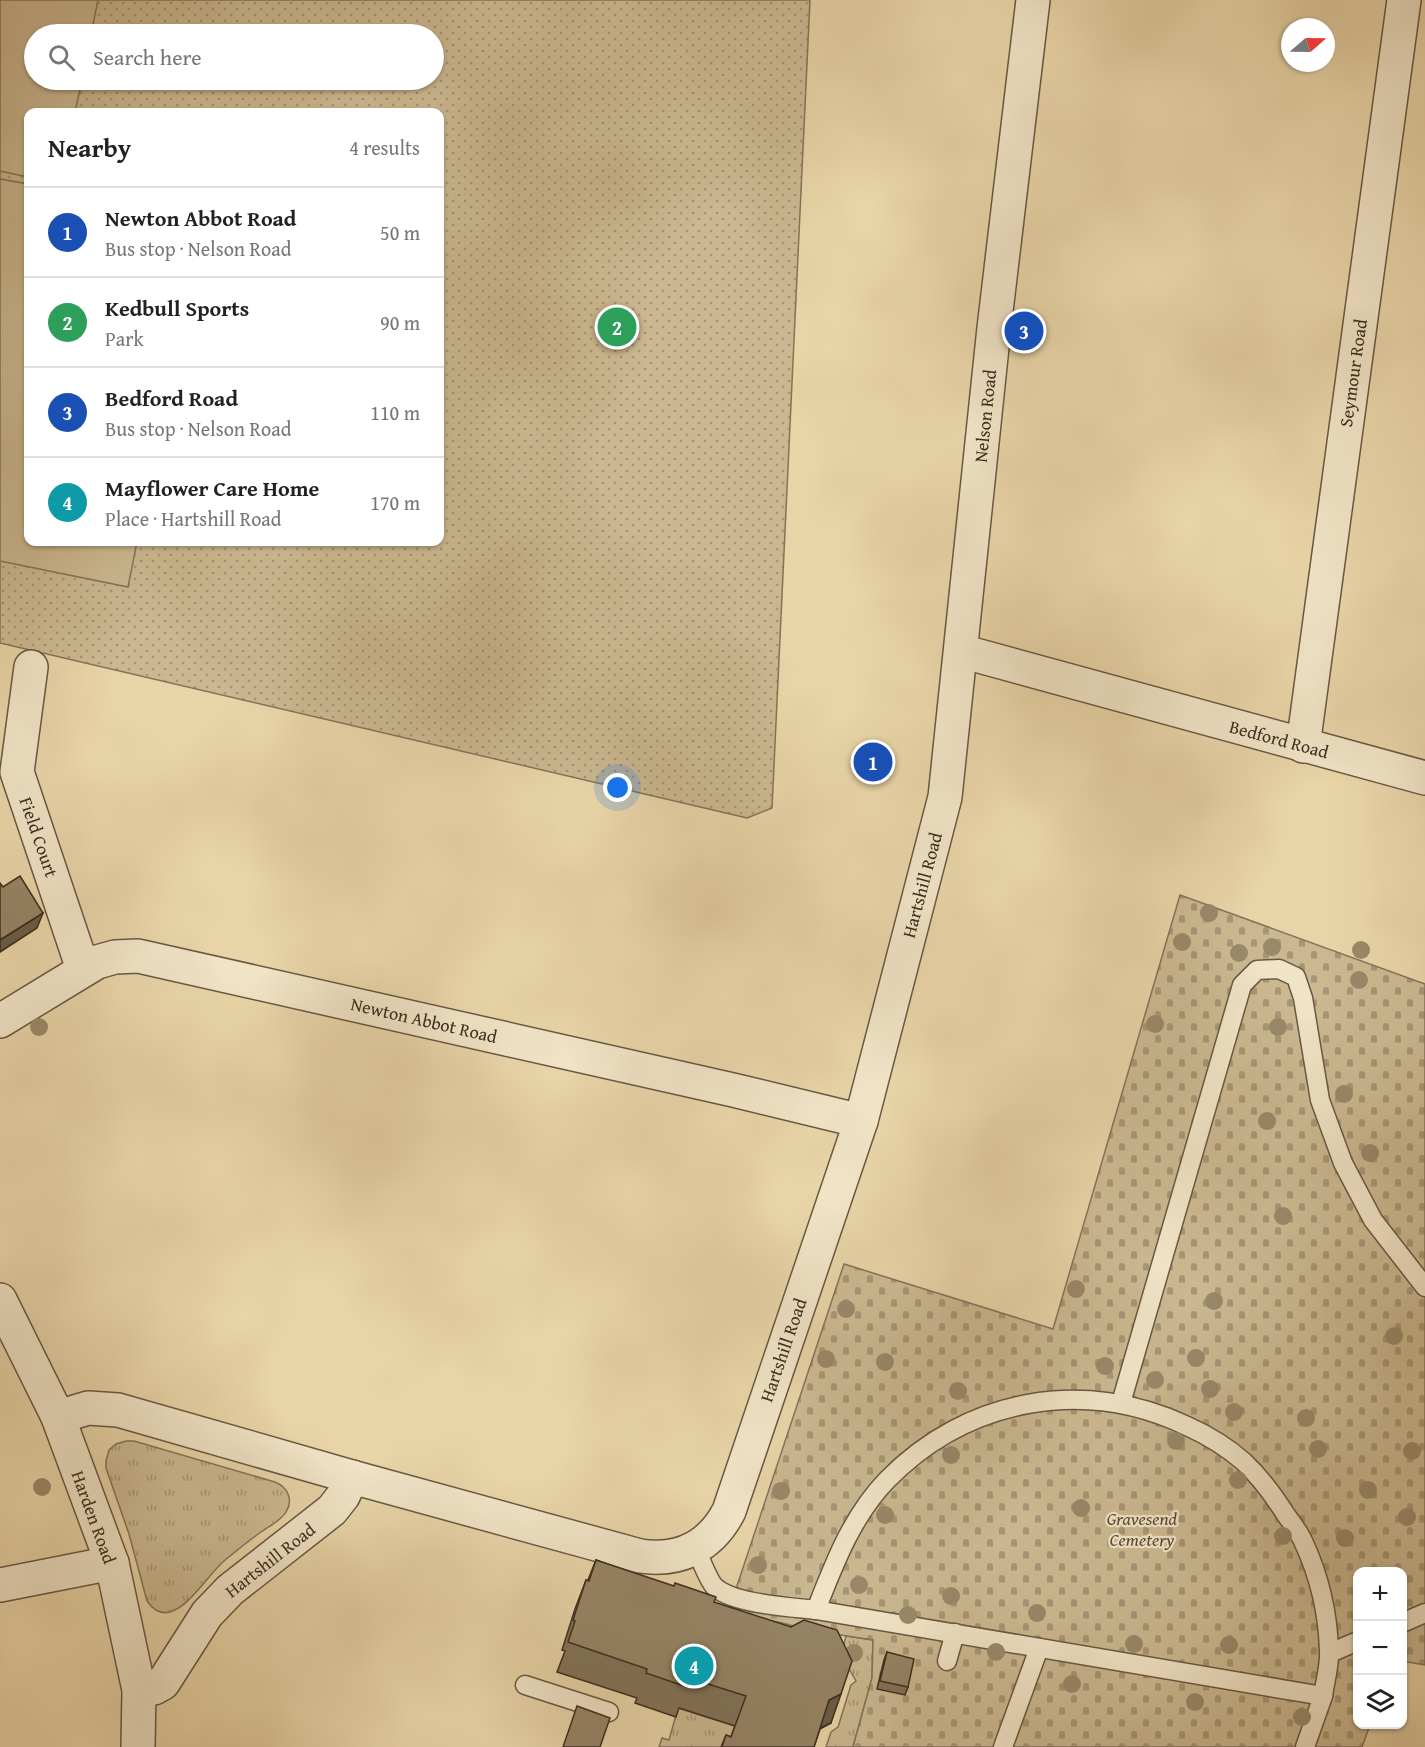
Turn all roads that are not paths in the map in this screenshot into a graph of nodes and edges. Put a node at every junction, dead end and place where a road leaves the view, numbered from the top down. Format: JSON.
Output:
{"nodes":[{"id":1,"x":1033,"y":0,"type":"edge"},
{"id":2,"x":1404,"y":0,"type":"edge"},
{"id":3,"x":961,"y":651,"type":"junction"},
{"id":4,"x":31,"y":667,"type":"dead end"},
{"id":5,"x":1303,"y":746,"type":"junction"},
{"id":6,"x":1425,"y":778,"type":"edge"},
{"id":7,"x":945,"y":797,"type":"joint"},
{"id":8,"x":83,"y":969,"type":"junction"},
{"id":9,"x":0,"y":1021,"type":"edge"},
{"id":10,"x":861,"y":1121,"type":"junction"},
{"id":11,"x":1425,"y":1287,"type":"edge"},
{"id":12,"x":0,"y":1300,"type":"edge"},
{"id":13,"x":1121,"y":1403,"type":"junction"},
{"id":14,"x":58,"y":1417,"type":"junction"},
{"id":15,"x":352,"y":1478,"type":"junction"},
{"id":16,"x":695,"y":1547,"type":"junction"},
{"id":17,"x":112,"y":1563,"type":"junction"},
{"id":18,"x":0,"y":1585,"type":"edge"},
{"id":19,"x":816,"y":1610,"type":"junction"},
{"id":20,"x":1425,"y":1613,"type":"edge"},
{"id":21,"x":1407,"y":1621,"type":"edge"},
{"id":22,"x":955,"y":1633,"type":"junction"},
{"id":23,"x":1353,"y":1643,"type":"edge"},
{"id":24,"x":1039,"y":1648,"type":"junction"},
{"id":25,"x":1330,"y":1653,"type":"junction"},
{"id":26,"x":947,"y":1661,"type":"dead end"},
{"id":27,"x":525,"y":1685,"type":"dead end"},
{"id":28,"x":140,"y":1690,"type":"junction"},
{"id":29,"x":1323,"y":1696,"type":"junction"},
{"id":30,"x":609,"y":1712,"type":"dead end"},
{"id":31,"x":138,"y":1747,"type":"edge"},
{"id":32,"x":1003,"y":1747,"type":"edge"},
{"id":33,"x":1305,"y":1747,"type":"edge"}],
"edges":[{"from":1,"to":3,"type":"street","name":"Nelson Road"},
{"from":2,"to":5,"type":"street","name":"Seymour Road"},
{"from":3,"to":5,"type":"street","name":"Bedford Road"},
{"from":3,"to":7,"type":"street","name":"Nelson Road"},
{"from":4,"to":8,"type":"street","name":"Field Court"},
{"from":5,"to":6,"type":"street","name":"Bedford Road"},
{"from":7,"to":10,"type":"street","name":"Hartshill Road"},
{"from":8,"to":9,"type":"street","name":"Newton Abbot Road"},
{"from":8,"to":10,"type":"street","name":"Newton Abbot Road"},
{"from":10,"to":16,"type":"street","name":"Hartshill Road"},
{"from":11,"to":13,"type":"lane"},
{"from":12,"to":14,"type":"street","name":"Harden Road"},
{"from":13,"to":19,"type":"lane"},
{"from":13,"to":25,"type":"lane"},
{"from":14,"to":15,"type":"street","name":"Hartshill Road"},
{"from":14,"to":17,"type":"street","name":"Harden Road"},
{"from":15,"to":16,"type":"street","name":"Hartshill Road"},
{"from":15,"to":28,"type":"street","name":"Hartshill Road"},
{"from":16,"to":19,"type":"lane"},
{"from":17,"to":18,"type":"street"},
{"from":17,"to":28,"type":"street","name":"Harden Road"},
{"from":19,"to":22,"type":"lane"},
{"from":20,"to":21,"type":"lane"},
{"from":22,"to":24,"type":"lane"},
{"from":22,"to":26,"type":"lane"},
{"from":23,"to":25,"type":"lane"},
{"from":24,"to":29,"type":"lane"},
{"from":24,"to":32,"type":"lane"},
{"from":25,"to":29,"type":"lane"},
{"from":27,"to":30,"type":"lane"},
{"from":28,"to":31,"type":"street","name":"Harden Road"},
{"from":29,"to":33,"type":"lane"}]}
